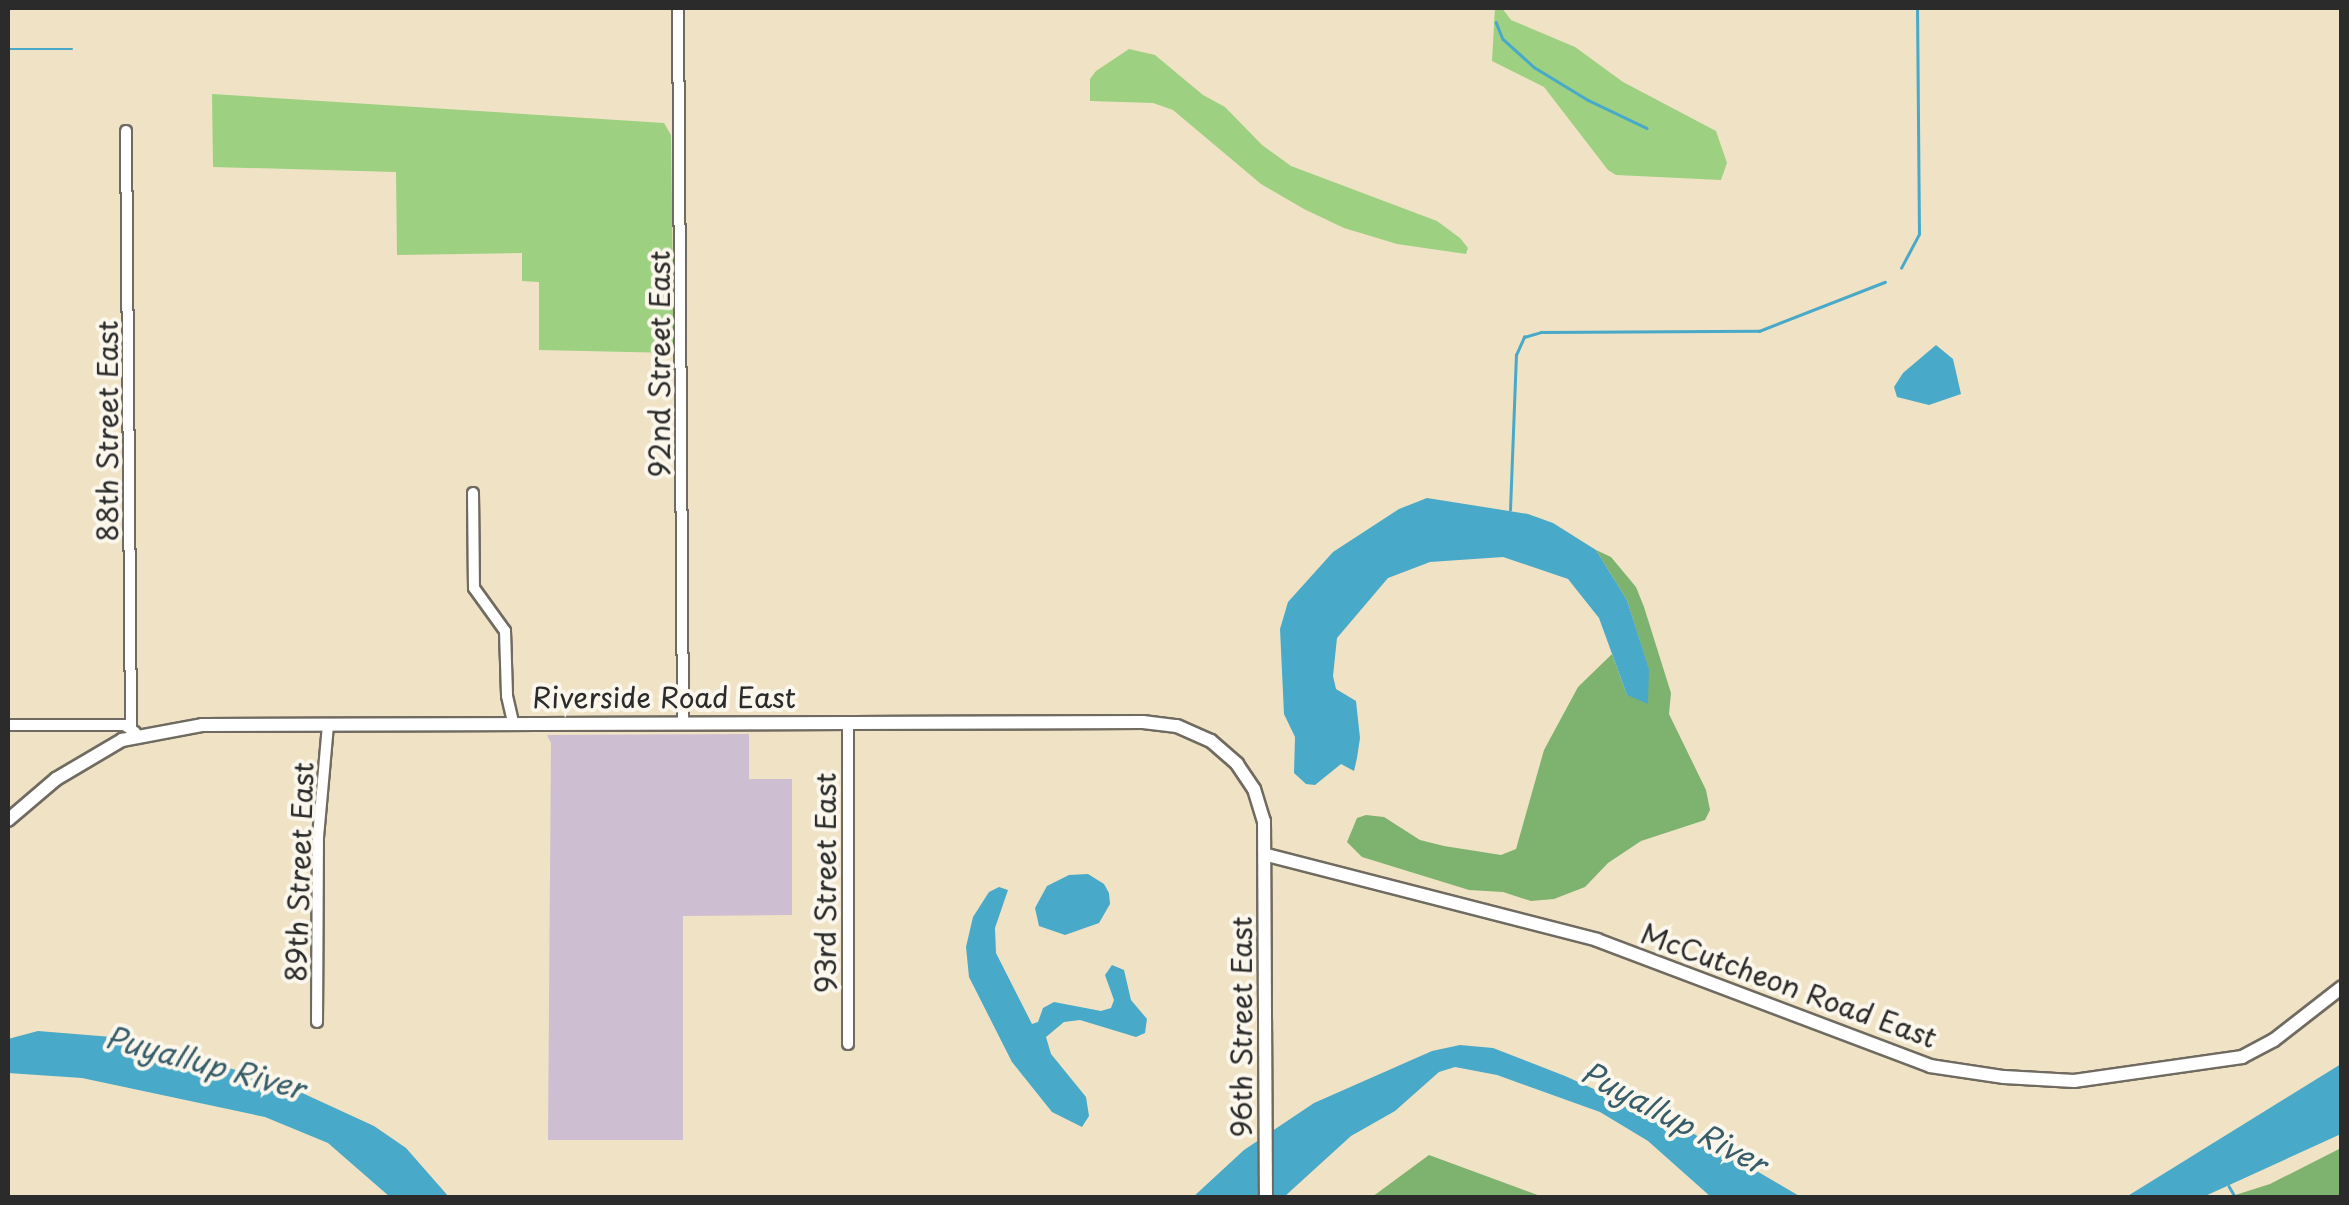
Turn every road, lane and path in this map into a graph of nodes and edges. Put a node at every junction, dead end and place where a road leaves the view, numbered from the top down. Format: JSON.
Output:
{"nodes":[{"id":1,"x":678,"y":8,"type":"edge"},
{"id":2,"x":126,"y":131,"type":"dead end"},
{"id":3,"x":473,"y":493,"type":"dead end"},
{"id":4,"x":683,"y":721,"type":"junction"},
{"id":5,"x":513,"y":722,"type":"junction"},
{"id":6,"x":848,"y":723,"type":"junction"},
{"id":7,"x":328,"y":724,"type":"junction"},
{"id":8,"x":8,"y":725,"type":"edge"},
{"id":9,"x":135,"y":732,"type":"junction"},
{"id":10,"x":8,"y":820,"type":"edge"},
{"id":11,"x":1266,"y":856,"type":"junction"},
{"id":12,"x":2342,"y":987,"type":"edge"},
{"id":13,"x":318,"y":1022,"type":"dead end"},
{"id":14,"x":848,"y":1044,"type":"dead end"},
{"id":15,"x":1266,"y":1198,"type":"edge"}],
"edges":[{"from":1,"to":4,"type":"street","name":"92nd Street East"},
{"from":2,"to":9,"type":"street","name":"88th Street East"},
{"from":3,"to":5,"type":"street"},
{"from":4,"to":5,"type":"street","name":"Riverside Road East"},
{"from":4,"to":6,"type":"street","name":"Riverside Road East"},
{"from":5,"to":7,"type":"street","name":"Riverside Road East"},
{"from":6,"to":11,"type":"street","name":"Riverside Road East"},
{"from":6,"to":14,"type":"street","name":"93rd Street East"},
{"from":7,"to":9,"type":"street","name":"Riverside Road East"},
{"from":7,"to":13,"type":"street","name":"89th Street East"},
{"from":8,"to":9,"type":"street"},
{"from":9,"to":10,"type":"street","name":"Riverside Road East"},
{"from":11,"to":12,"type":"street","name":"McCutcheon Road East"},
{"from":11,"to":15,"type":"street","name":"96th Street East"}]}
